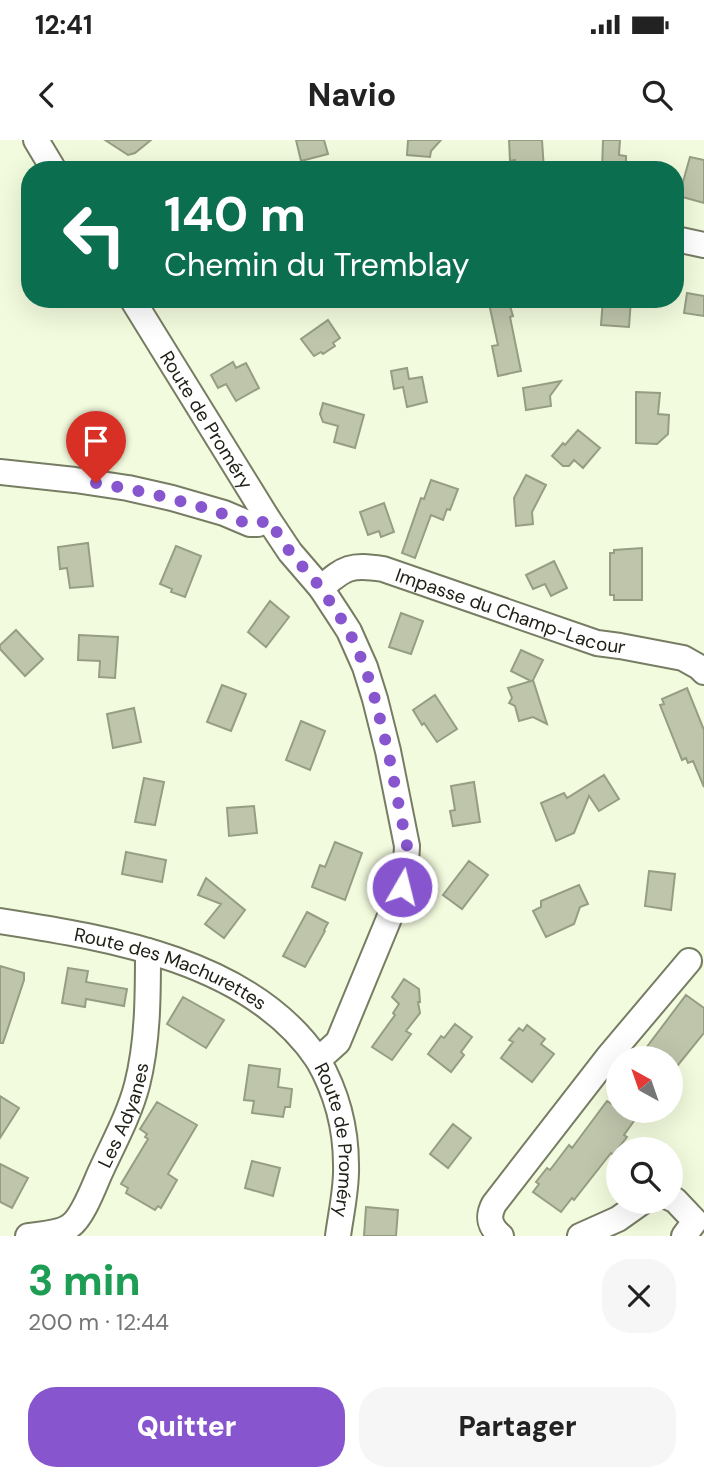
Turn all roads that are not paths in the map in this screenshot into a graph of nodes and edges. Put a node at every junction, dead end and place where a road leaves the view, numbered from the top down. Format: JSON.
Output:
{"nodes":[{"id":1,"x":36,"y":140,"type":"edge"},
{"id":2,"x":49,"y":161,"type":"edge"},
{"id":3,"x":684,"y":241,"type":"edge"},
{"id":4,"x":704,"y":245,"type":"edge"},
{"id":5,"x":138,"y":308,"type":"edge"},
{"id":6,"x":0,"y":472,"type":"edge"},
{"id":7,"x":268,"y":519,"type":"junction"},
{"id":8,"x":321,"y":588,"type":"junction"},
{"id":9,"x":704,"y":672,"type":"edge"},
{"id":10,"x":0,"y":921,"type":"edge"},
{"id":11,"x":148,"y":951,"type":"junction"},
{"id":12,"x":688,"y":961,"type":"dead end"},
{"id":13,"x":318,"y":1060,"type":"junction"},
{"id":14,"x":683,"y":1208,"type":"edge"},
{"id":15,"x":625,"y":1214,"type":"edge"},
{"id":16,"x":28,"y":1236,"type":"edge"},
{"id":17,"x":338,"y":1236,"type":"edge"},
{"id":18,"x":501,"y":1236,"type":"edge"},
{"id":19,"x":580,"y":1236,"type":"edge"},
{"id":20,"x":684,"y":1236,"type":"edge"}],
"edges":[{"from":1,"to":2,"type":"street"},
{"from":3,"to":4,"type":"street"},
{"from":5,"to":7,"type":"street","name":"Route de Proméry"},
{"from":6,"to":7,"type":"street"},
{"from":7,"to":8,"type":"street","name":"Route de Proméry"},
{"from":8,"to":9,"type":"street","name":"Impasse du Champ-Lacour"},
{"from":8,"to":13,"type":"street","name":"Route de Proméry"},
{"from":10,"to":11,"type":"street","name":"Route des Machurettes"},
{"from":11,"to":13,"type":"street","name":"Route des Machurettes"},
{"from":11,"to":16,"type":"street","name":"Les Adyanes"},
{"from":12,"to":18,"type":"street"},
{"from":13,"to":17,"type":"street","name":"Route de Proméry"},
{"from":14,"to":20,"type":"street"},
{"from":15,"to":19,"type":"street"}]}
